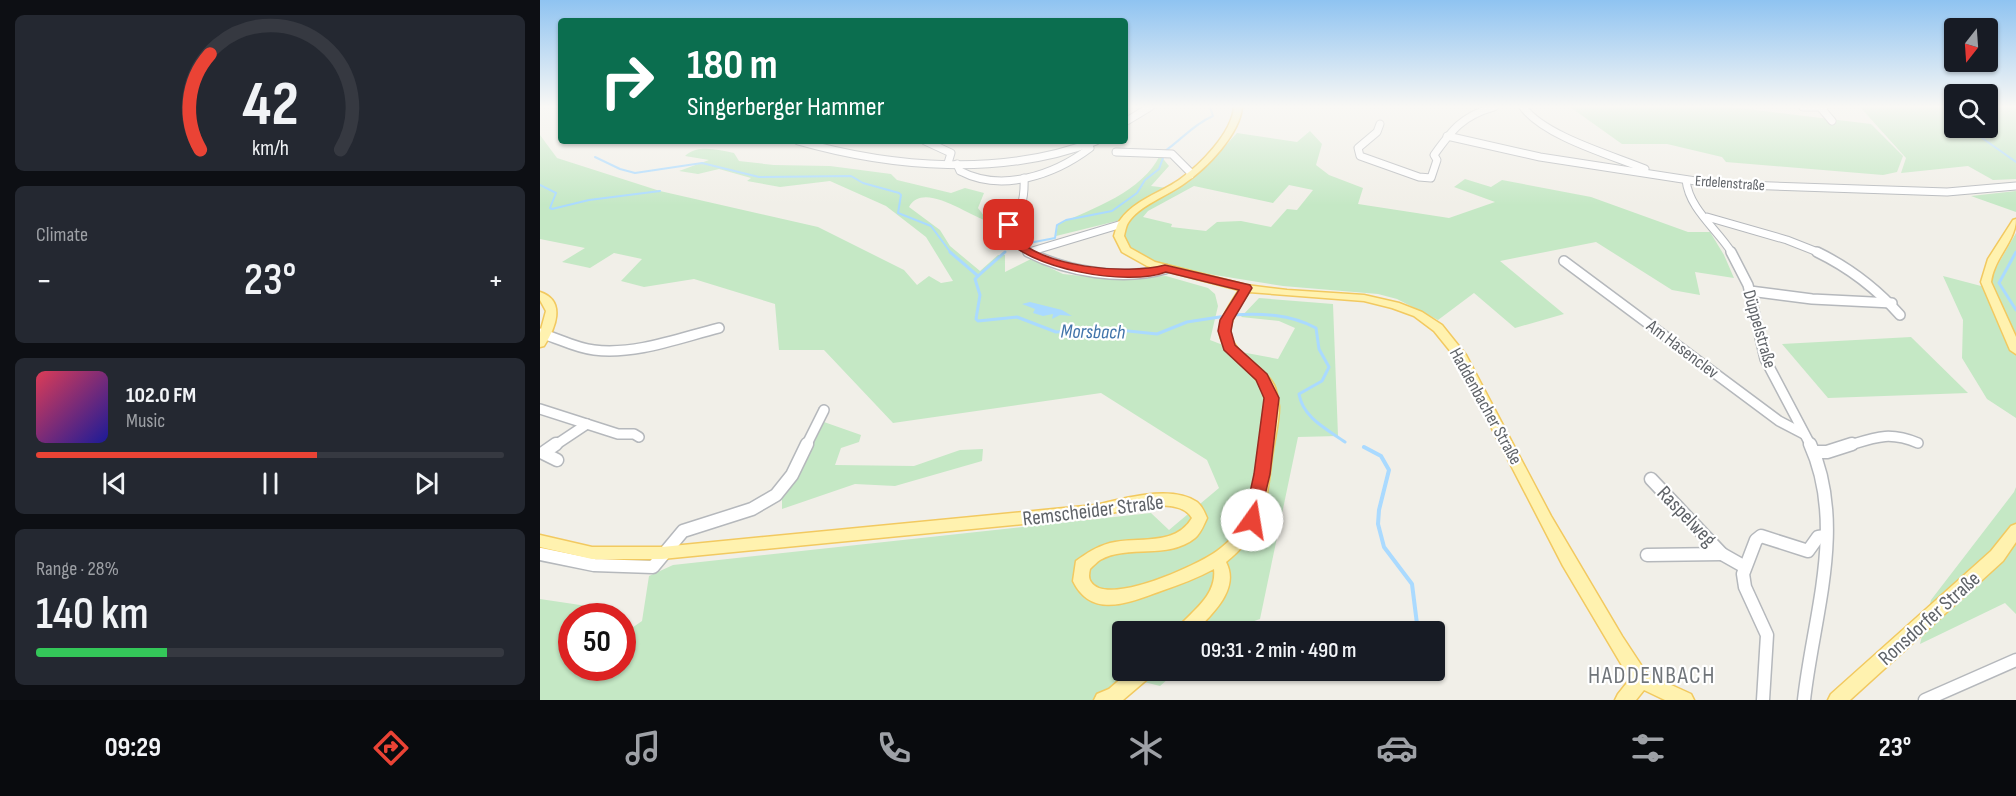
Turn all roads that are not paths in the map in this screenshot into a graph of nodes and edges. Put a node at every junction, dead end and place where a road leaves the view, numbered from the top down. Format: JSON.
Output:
{"nodes":[{"id":1,"x":1223,"y":140,"type":"edge"},
{"id":2,"x":1368,"y":140,"type":"edge"},
{"id":3,"x":1444,"y":140,"type":"edge"},
{"id":4,"x":1463,"y":140,"type":"edge"},
{"id":5,"x":1574,"y":140,"type":"edge"},
{"id":6,"x":809,"y":144,"type":"edge"},
{"id":7,"x":932,"y":144,"type":"edge"},
{"id":8,"x":1091,"y":144,"type":"edge"},
{"id":9,"x":1093,"y":144,"type":"edge"},
{"id":10,"x":1116,"y":153,"type":"dead end"},
{"id":11,"x":948,"y":163,"type":"junction"},
{"id":12,"x":957,"y":164,"type":"junction"},
{"id":13,"x":1190,"y":175,"type":"junction"},
{"id":14,"x":1659,"y":175,"type":"junction"},
{"id":15,"x":1024,"y":178,"type":"junction"},
{"id":16,"x":1686,"y":180,"type":"junction"},
{"id":17,"x":2016,"y":186,"type":"edge"},
{"id":18,"x":1707,"y":217,"type":"junction"},
{"id":19,"x":2016,"y":222,"type":"edge"},
{"id":20,"x":1122,"y":224,"type":"junction"},
{"id":21,"x":1029,"y":252,"type":"junction"},
{"id":22,"x":1563,"y":261,"type":"dead end"},
{"id":23,"x":1165,"y":269,"type":"junction"},
{"id":24,"x":1246,"y":288,"type":"junction"},
{"id":25,"x":1750,"y":291,"type":"junction"},
{"id":26,"x":540,"y":295,"type":"edge"},
{"id":27,"x":1892,"y":303,"type":"junction"},
{"id":28,"x":1900,"y":315,"type":"dead end"},
{"id":29,"x":719,"y":328,"type":"dead end"},
{"id":30,"x":542,"y":337,"type":"edge"},
{"id":31,"x":2016,"y":350,"type":"edge"},
{"id":32,"x":540,"y":409,"type":"edge"},
{"id":33,"x":824,"y":410,"type":"dead end"},
{"id":34,"x":587,"y":424,"type":"junction"},
{"id":35,"x":1804,"y":434,"type":"junction"},
{"id":36,"x":639,"y":437,"type":"dead end"},
{"id":37,"x":1918,"y":443,"type":"dead end"},
{"id":38,"x":1814,"y":452,"type":"junction"},
{"id":39,"x":557,"y":460,"type":"dead end"},
{"id":40,"x":1652,"y":479,"type":"dead end"},
{"id":41,"x":2016,"y":530,"type":"edge"},
{"id":42,"x":1825,"y":536,"type":"junction"},
{"id":43,"x":540,"y":541,"type":"edge"},
{"id":44,"x":540,"y":554,"type":"edge"},
{"id":45,"x":662,"y":554,"type":"junction"},
{"id":46,"x":1722,"y":554,"type":"junction"},
{"id":47,"x":1647,"y":555,"type":"dead end"},
{"id":48,"x":1217,"y":560,"type":"junction"},
{"id":49,"x":1745,"y":567,"type":"junction"},
{"id":50,"x":1194,"y":621,"type":"edge"},
{"id":51,"x":2016,"y":660,"type":"edge"},
{"id":52,"x":1641,"y":680,"type":"junction"},
{"id":53,"x":1132,"y":681,"type":"edge"},
{"id":54,"x":1103,"y":700,"type":"edge"},
{"id":55,"x":1624,"y":700,"type":"edge"},
{"id":56,"x":1684,"y":700,"type":"edge"},
{"id":57,"x":1763,"y":700,"type":"edge"},
{"id":58,"x":1804,"y":700,"type":"edge"},
{"id":59,"x":1837,"y":700,"type":"edge"},
{"id":60,"x":1925,"y":700,"type":"edge"}],
"edges":[{"from":1,"to":13,"type":"main road"},
{"from":2,"to":3,"type":"street"},
{"from":4,"to":14,"type":"street","name":"Erdelenstraße"},
{"from":5,"to":14,"type":"street"},
{"from":6,"to":11,"type":"street"},
{"from":7,"to":11,"type":"street"},
{"from":8,"to":12,"type":"street"},
{"from":9,"to":15,"type":"street"},
{"from":10,"to":13,"type":"street"},
{"from":11,"to":12,"type":"street"},
{"from":12,"to":15,"type":"street"},
{"from":13,"to":20,"type":"main road"},
{"from":14,"to":16,"type":"street","name":"Erdelenstraße"},
{"from":15,"to":21,"type":"street"},
{"from":16,"to":17,"type":"street","name":"Erdelenstraße"},
{"from":16,"to":18,"type":"street","name":"Düppelstraße"},
{"from":18,"to":25,"type":"street","name":"Düppelstraße"},
{"from":18,"to":27,"type":"street"},
{"from":19,"to":31,"type":"main road"},
{"from":20,"to":21,"type":"street"},
{"from":20,"to":23,"type":"main road","name":"Haddenbacher Straße"},
{"from":21,"to":23,"type":"street"},
{"from":22,"to":35,"type":"street","name":"Am Hasenclev"},
{"from":23,"to":24,"type":"main road","name":"Haddenbacher Straße"},
{"from":24,"to":48,"type":"main road"},
{"from":24,"to":52,"type":"main road","name":"Haddenbacher Straße"},
{"from":25,"to":27,"type":"street"},
{"from":25,"to":35,"type":"street","name":"Düppelstraße"},
{"from":26,"to":30,"type":"main road"},
{"from":27,"to":28,"type":"street"},
{"from":29,"to":30,"type":"street"},
{"from":32,"to":34,"type":"street"},
{"from":33,"to":45,"type":"street"},
{"from":34,"to":36,"type":"street"},
{"from":34,"to":39,"type":"street"},
{"from":35,"to":38,"type":"street","name":"Düppelstraße"},
{"from":37,"to":38,"type":"street"},
{"from":38,"to":42,"type":"street","name":"Düppelstraße"},
{"from":40,"to":46,"type":"street","name":"Raspelweg"},
{"from":41,"to":59,"type":"main road","name":"Ronsdorfer Straße"},
{"from":42,"to":49,"type":"street"},
{"from":42,"to":58,"type":"street","name":"Düppelstraße"},
{"from":43,"to":45,"type":"main road","name":"Remscheider Straße"},
{"from":44,"to":45,"type":"street","name":"Remscheider Straße"},
{"from":45,"to":48,"type":"main road","name":"Remscheider Straße"},
{"from":46,"to":47,"type":"street","name":"Raspelweg"},
{"from":46,"to":49,"type":"street","name":"Raspelweg"},
{"from":48,"to":50,"type":"main road"},
{"from":49,"to":57,"type":"street"},
{"from":51,"to":60,"type":"street"},
{"from":52,"to":55,"type":"main road"},
{"from":52,"to":56,"type":"main road"},
{"from":53,"to":54,"type":"main road"}]}
